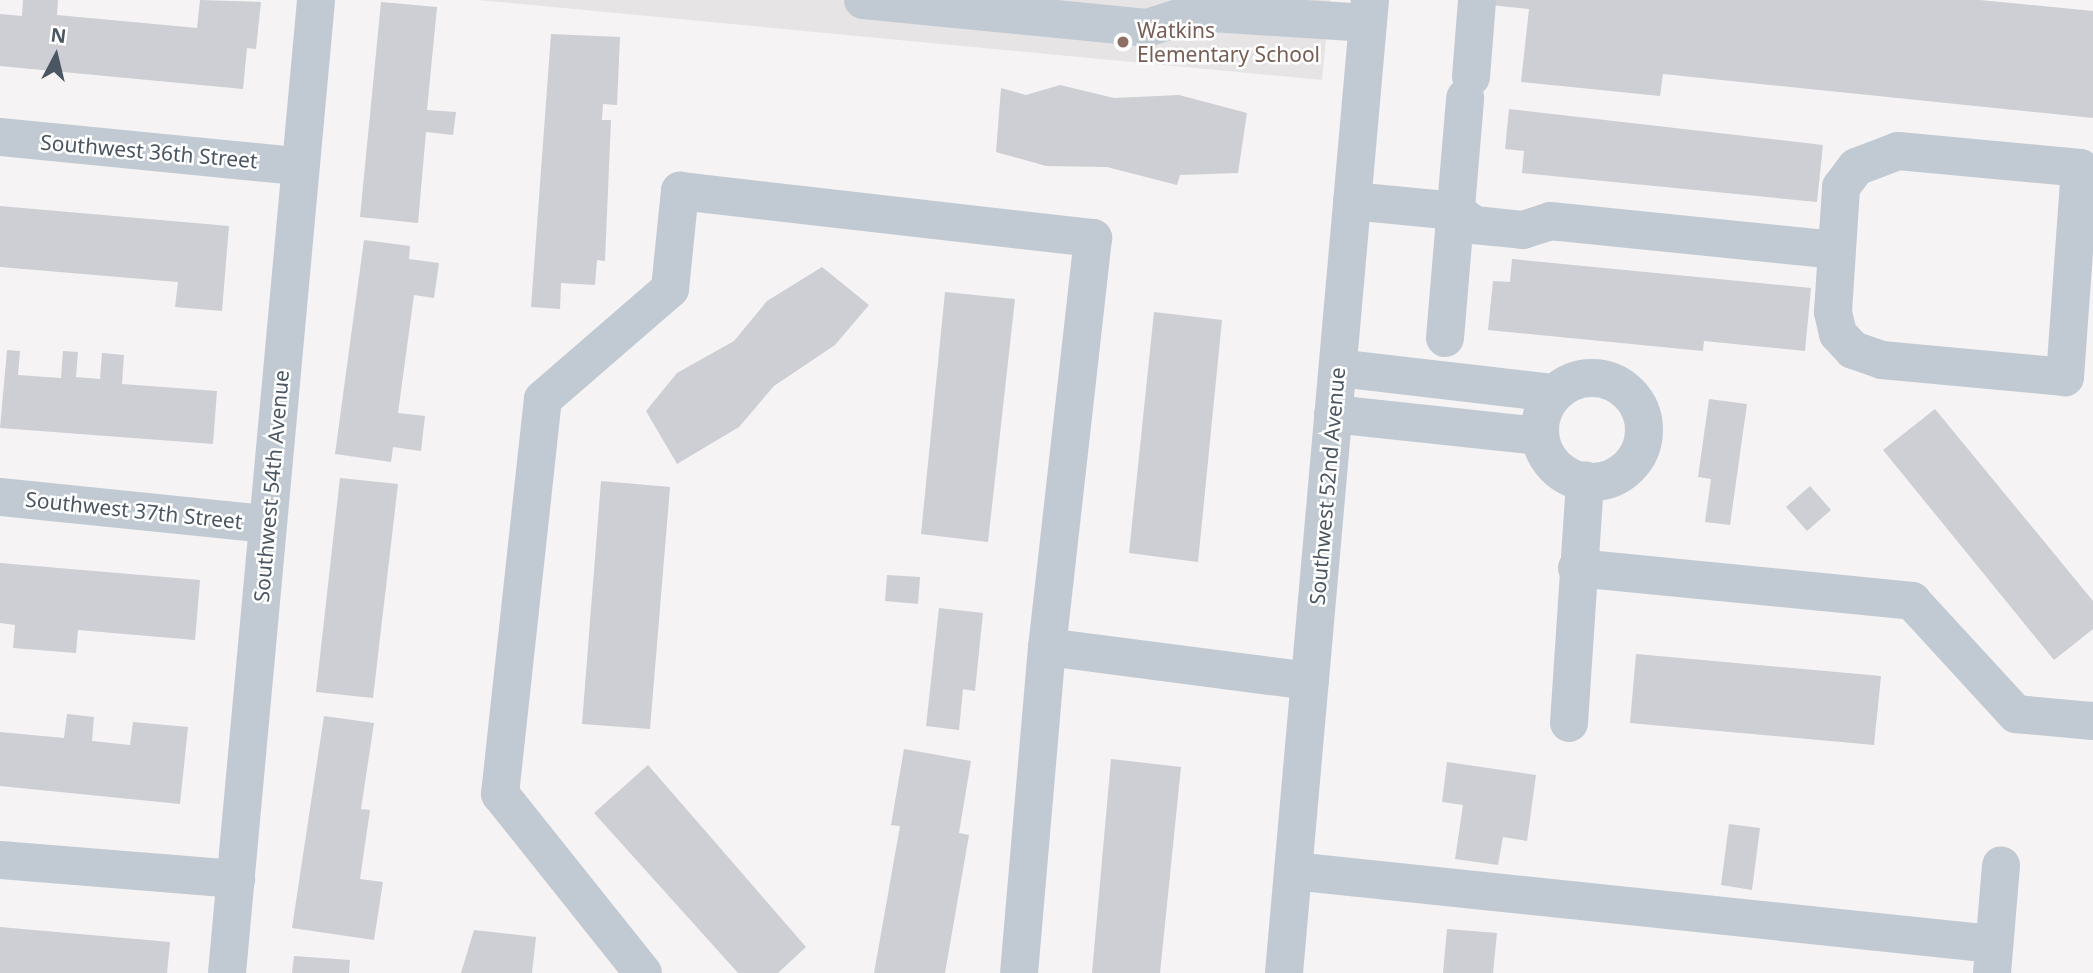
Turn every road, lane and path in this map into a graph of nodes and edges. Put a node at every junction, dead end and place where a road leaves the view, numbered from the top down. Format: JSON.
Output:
{"nodes":[{"id":1,"x":316,"y":0,"type":"edge"},
{"id":2,"x":863,"y":0,"type":"edge"},
{"id":3,"x":1477,"y":0,"type":"edge"},
{"id":4,"x":1369,"y":11,"type":"edge"},
{"id":5,"x":0,"y":137,"type":"edge"},
{"id":6,"x":298,"y":166,"type":"junction"},
{"id":7,"x":1352,"y":201,"type":"junction"},
{"id":8,"x":1456,"y":212,"type":"junction"},
{"id":9,"x":1837,"y":250,"type":"junction"},
{"id":10,"x":1445,"y":338,"type":"dead end"},
{"id":11,"x":1338,"y":368,"type":"junction"},
{"id":12,"x":1555,"y":393,"type":"junction"},
{"id":13,"x":1333,"y":414,"type":"junction"},
{"id":14,"x":1540,"y":436,"type":"junction"},
{"id":15,"x":1585,"y":481,"type":"junction"},
{"id":16,"x":0,"y":497,"type":"edge"},
{"id":17,"x":268,"y":524,"type":"junction"},
{"id":18,"x":1577,"y":568,"type":"junction"},
{"id":19,"x":1047,"y":647,"type":"junction"},
{"id":20,"x":1310,"y":681,"type":"junction"},
{"id":21,"x":2093,"y":721,"type":"edge"},
{"id":22,"x":1569,"y":723,"type":"dead end"},
{"id":23,"x":0,"y":860,"type":"edge"},
{"id":24,"x":2001,"y":865,"type":"dead end"},
{"id":25,"x":1293,"y":871,"type":"junction"},
{"id":26,"x":236,"y":879,"type":"junction"},
{"id":27,"x":1993,"y":959,"type":"edge"},
{"id":28,"x":227,"y":973,"type":"edge"},
{"id":29,"x":643,"y":973,"type":"edge"},
{"id":30,"x":1019,"y":973,"type":"edge"},
{"id":31,"x":1284,"y":973,"type":"edge"}],
"edges":[{"from":1,"to":6,"type":"street","name":"Southwest 54th Avenue"},
{"from":2,"to":4,"type":"street"},
{"from":3,"to":8,"type":"street"},
{"from":4,"to":7,"type":"street","name":"Southwest 52nd Avenue"},
{"from":5,"to":6,"type":"street","name":"Southwest 36th Street"},
{"from":6,"to":17,"type":"street","name":"Southwest 54th Avenue"},
{"from":7,"to":8,"type":"street"},
{"from":7,"to":11,"type":"street","name":"Southwest 52nd Avenue"},
{"from":8,"to":9,"type":"street"},
{"from":8,"to":10,"type":"street"},
{"from":9,"to":9,"type":"street"},
{"from":11,"to":12,"type":"street"},
{"from":11,"to":13,"type":"street","name":"Southwest 52nd Avenue"},
{"from":12,"to":14,"type":"street"},
{"from":12,"to":15,"type":"street"},
{"from":13,"to":14,"type":"street"},
{"from":13,"to":20,"type":"street","name":"Southwest 52nd Avenue"},
{"from":14,"to":15,"type":"street"},
{"from":15,"to":18,"type":"street"},
{"from":16,"to":17,"type":"street","name":"Southwest 37th Street"},
{"from":17,"to":26,"type":"street","name":"Southwest 54th Avenue"},
{"from":18,"to":21,"type":"street"},
{"from":18,"to":22,"type":"street"},
{"from":19,"to":20,"type":"street"},
{"from":19,"to":29,"type":"street"},
{"from":19,"to":30,"type":"street"},
{"from":20,"to":25,"type":"street","name":"Southwest 52nd Avenue"},
{"from":23,"to":26,"type":"street"},
{"from":24,"to":27,"type":"street"},
{"from":25,"to":27,"type":"street"},
{"from":25,"to":31,"type":"street","name":"Southwest 52nd Avenue"},
{"from":26,"to":28,"type":"street","name":"Southwest 54th Avenue"}]}
